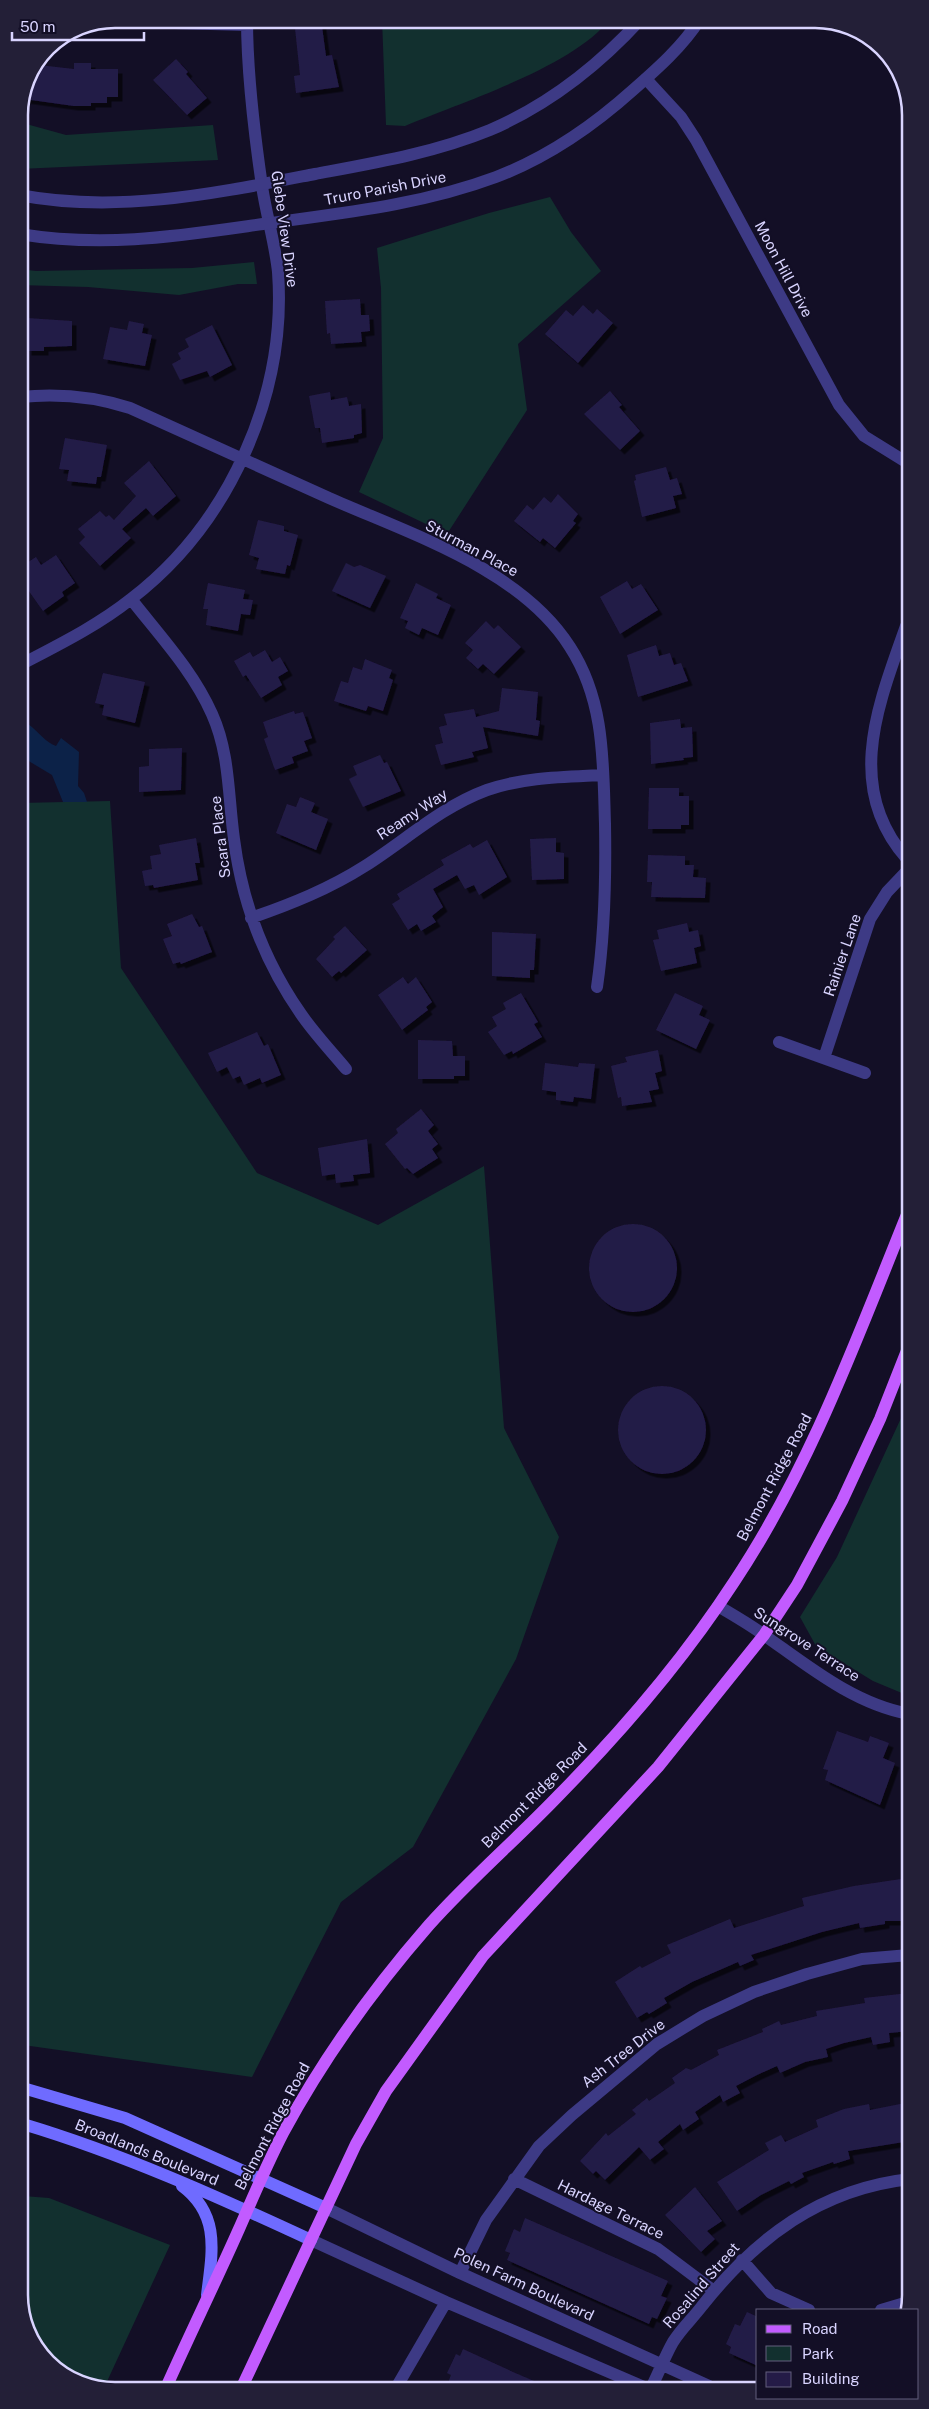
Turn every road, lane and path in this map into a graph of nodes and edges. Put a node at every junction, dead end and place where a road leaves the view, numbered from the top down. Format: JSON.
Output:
{"nodes":[{"id":1,"x":247,"y":28,"type":"edge"},
{"id":2,"x":632,"y":28,"type":"edge"},
{"id":3,"x":692,"y":28,"type":"edge"},
{"id":4,"x":646,"y":79,"type":"junction"},
{"id":5,"x":262,"y":184,"type":"junction"},
{"id":6,"x":28,"y":196,"type":"edge"},
{"id":7,"x":268,"y":223,"type":"junction"},
{"id":8,"x":28,"y":235,"type":"edge"},
{"id":9,"x":28,"y":396,"type":"edge"},
{"id":10,"x":243,"y":459,"type":"junction"},
{"id":11,"x":902,"y":460,"type":"edge"},
{"id":12,"x":131,"y":600,"type":"junction"},
{"id":13,"x":902,"y":637,"type":"edge"},
{"id":14,"x":28,"y":661,"type":"edge"},
{"id":15,"x":603,"y":776,"type":"junction"},
{"id":16,"x":902,"y":852,"type":"edge"},
{"id":17,"x":902,"y":876,"type":"edge"},
{"id":18,"x":251,"y":918,"type":"junction"},
{"id":19,"x":597,"y":987,"type":"dead end"},
{"id":20,"x":779,"y":1042,"type":"dead end"},
{"id":21,"x":824,"y":1058,"type":"junction"},
{"id":22,"x":346,"y":1069,"type":"dead end"},
{"id":23,"x":865,"y":1073,"type":"dead end"},
{"id":24,"x":902,"y":1227,"type":"edge"},
{"id":25,"x":902,"y":1363,"type":"edge"},
{"id":26,"x":718,"y":1606,"type":"junction"},
{"id":27,"x":764,"y":1635,"type":"junction"},
{"id":28,"x":902,"y":1712,"type":"edge"},
{"id":29,"x":902,"y":1956,"type":"edge"},
{"id":30,"x":28,"y":2089,"type":"edge"},
{"id":31,"x":28,"y":2125,"type":"edge"},
{"id":32,"x":166,"y":2174,"type":"junction"},
{"id":33,"x":261,"y":2178,"type":"junction"},
{"id":34,"x":514,"y":2179,"type":"junction"},
{"id":35,"x":902,"y":2180,"type":"edge"},
{"id":36,"x":326,"y":2208,"type":"junction"},
{"id":37,"x":246,"y":2210,"type":"junction"},
{"id":38,"x":310,"y":2240,"type":"junction"},
{"id":39,"x":742,"y":2260,"type":"junction"},
{"id":40,"x":460,"y":2273,"type":"junction"},
{"id":41,"x":714,"y":2291,"type":"junction"},
{"id":42,"x":207,"y":2297,"type":"junction"},
{"id":43,"x":446,"y":2302,"type":"junction"},
{"id":44,"x":901,"y":2304,"type":"edge"},
{"id":45,"x":807,"y":2309,"type":"edge"},
{"id":46,"x":884,"y":2309,"type":"edge"},
{"id":47,"x":663,"y":2365,"type":"junction"},
{"id":48,"x":170,"y":2381,"type":"edge"},
{"id":49,"x":246,"y":2381,"type":"edge"},
{"id":50,"x":400,"y":2381,"type":"edge"},
{"id":51,"x":634,"y":2382,"type":"edge"},
{"id":52,"x":654,"y":2382,"type":"edge"},
{"id":53,"x":700,"y":2382,"type":"edge"}],
"edges":[{"from":1,"to":5,"type":"street","name":"Glebe View Drive"},
{"from":2,"to":5,"type":"street","name":"Truro Parish Drive"},
{"from":3,"to":4,"type":"street","name":"Truro Parish Drive"},
{"from":4,"to":7,"type":"street","name":"Truro Parish Drive"},
{"from":4,"to":11,"type":"street","name":"Moon Hill Drive"},
{"from":5,"to":6,"type":"street","name":"Truro Parish Drive"},
{"from":5,"to":7,"type":"street","name":"Glebe View Drive"},
{"from":7,"to":8,"type":"street","name":"Truro Parish Drive"},
{"from":7,"to":10,"type":"street","name":"Glebe View Drive"},
{"from":9,"to":10,"type":"street","name":"Sturman Place"},
{"from":10,"to":12,"type":"street","name":"Glebe View Drive"},
{"from":10,"to":15,"type":"street","name":"Sturman Place"},
{"from":12,"to":14,"type":"street","name":"Glebe View Drive"},
{"from":12,"to":18,"type":"street","name":"Scara Place"},
{"from":13,"to":16,"type":"street"},
{"from":15,"to":18,"type":"street","name":"Reamy Way"},
{"from":15,"to":19,"type":"street","name":"Sturman Place"},
{"from":17,"to":21,"type":"street","name":"Rainier Lane"},
{"from":18,"to":22,"type":"street","name":"Scara Place"},
{"from":20,"to":21,"type":"street"},
{"from":21,"to":23,"type":"street"},
{"from":24,"to":26,"type":"main road","name":"Belmont Ridge Road"},
{"from":25,"to":27,"type":"main road"},
{"from":26,"to":27,"type":"street","name":"Sungrove Terrace"},
{"from":26,"to":33,"type":"main road","name":"Belmont Ridge Road"},
{"from":27,"to":28,"type":"street","name":"Sungrove Terrace"},
{"from":27,"to":36,"type":"main road"},
{"from":29,"to":34,"type":"street","name":"Ash Tree Drive"},
{"from":30,"to":33,"type":"main road","name":"Broadlands Boulevard"},
{"from":31,"to":32,"type":"main road","name":"Broadlands Boulevard"},
{"from":32,"to":37,"type":"main road","name":"Broadlands Boulevard"},
{"from":32,"to":42,"type":"main road"},
{"from":33,"to":36,"type":"main road","name":"Broadlands Boulevard"},
{"from":33,"to":37,"type":"main road","name":"Belmont Ridge Road"},
{"from":34,"to":40,"type":"street","name":"Ash Tree Drive"},
{"from":34,"to":41,"type":"street","name":"Hardage Terrace"},
{"from":35,"to":39,"type":"street","name":"Rosalind Street"},
{"from":36,"to":38,"type":"main road"},
{"from":36,"to":40,"type":"street","name":"Polen Farm Boulevard"},
{"from":37,"to":38,"type":"main road","name":"Broadlands Boulevard"},
{"from":37,"to":42,"type":"main road","name":"Belmont Ridge Road"},
{"from":38,"to":43,"type":"street"},
{"from":38,"to":49,"type":"main road"},
{"from":39,"to":41,"type":"street","name":"Rosalind Street"},
{"from":39,"to":45,"type":"street"},
{"from":40,"to":47,"type":"street","name":"Polen Farm Boulevard"},
{"from":41,"to":47,"type":"street","name":"Rosalind Street"},
{"from":42,"to":48,"type":"main road","name":"Belmont Ridge Road"},
{"from":43,"to":50,"type":"street"},
{"from":43,"to":51,"type":"street"},
{"from":44,"to":46,"type":"street"},
{"from":47,"to":52,"type":"street","name":"Rosalind Street"},
{"from":47,"to":53,"type":"street","name":"Polen Farm Boulevard"}]}
